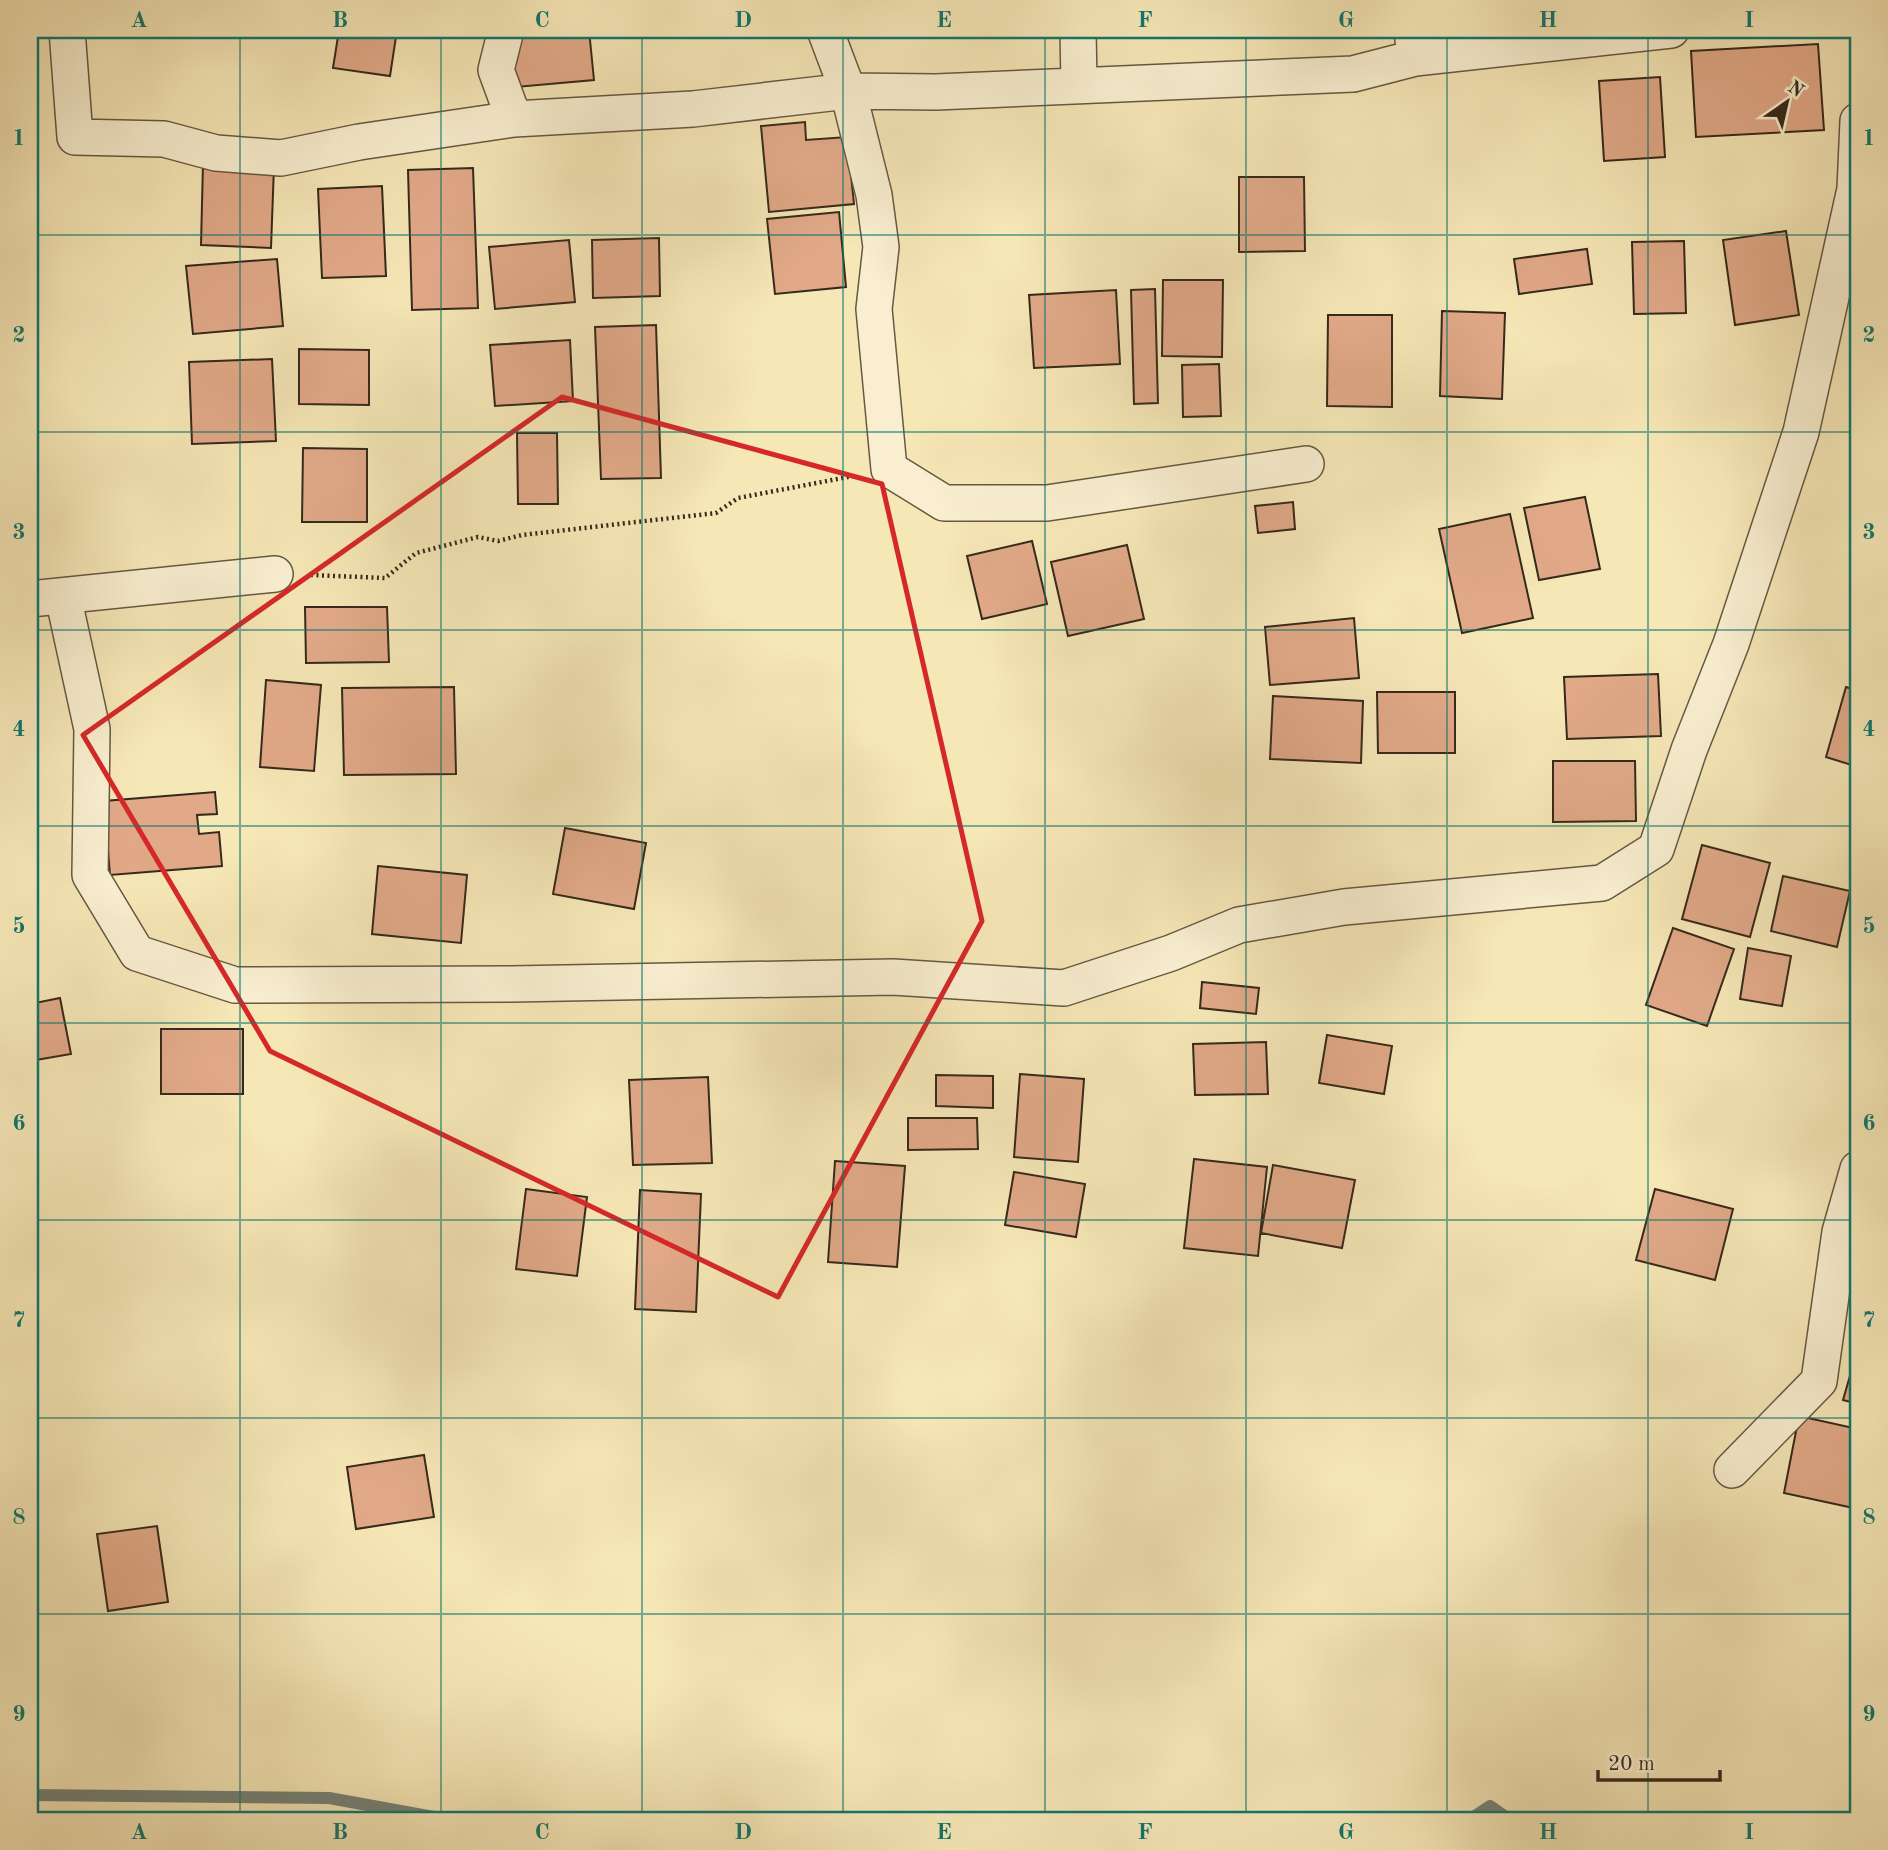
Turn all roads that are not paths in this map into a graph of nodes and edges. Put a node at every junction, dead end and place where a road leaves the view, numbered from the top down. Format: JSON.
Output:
{"nodes":[{"id":1,"x":67,"y":30,"type":"edge"},
{"id":2,"x":506,"y":30,"type":"edge"},
{"id":3,"x":825,"y":30,"type":"edge"},
{"id":4,"x":1078,"y":30,"type":"edge"},
{"id":5,"x":1671,"y":30,"type":"edge"},
{"id":6,"x":1413,"y":44,"type":"edge"},
{"id":7,"x":1079,"y":85,"type":"junction"},
{"id":8,"x":848,"y":91,"type":"junction"},
{"id":9,"x":514,"y":119,"type":"junction"},
{"id":10,"x":1858,"y":121,"type":"edge"},
{"id":11,"x":1306,"y":464,"type":"dead end"},
{"id":12,"x":275,"y":574,"type":"road end"},
{"id":13,"x":46,"y":598,"type":"edge"},
{"id":14,"x":1858,"y":1169,"type":"edge"},
{"id":15,"x":1732,"y":1470,"type":"dead end"}],
"edges":[{"from":1,"to":9,"type":"street"},
{"from":2,"to":9,"type":"street"},
{"from":3,"to":8,"type":"street"},
{"from":4,"to":7,"type":"street"},
{"from":5,"to":6,"type":"street"},
{"from":6,"to":7,"type":"street"},
{"from":7,"to":8,"type":"street"},
{"from":8,"to":9,"type":"street"},
{"from":8,"to":11,"type":"street"},
{"from":10,"to":13,"type":"street"},
{"from":12,"to":13,"type":"street"},
{"from":14,"to":15,"type":"street"}]}
